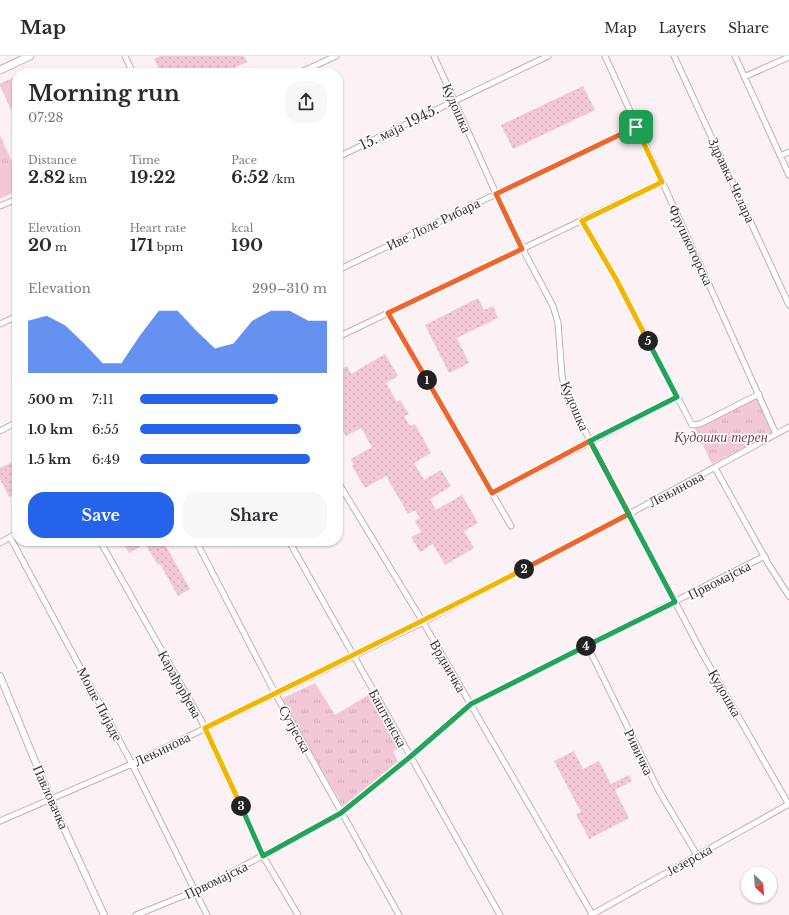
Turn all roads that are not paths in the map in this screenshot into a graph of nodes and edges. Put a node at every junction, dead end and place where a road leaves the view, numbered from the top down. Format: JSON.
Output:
{"nodes":[{"id":1,"x":30,"y":56,"type":"edge"},
{"id":2,"x":126,"y":56,"type":"edge"},
{"id":3,"x":336,"y":56,"type":"edge"},
{"id":4,"x":434,"y":56,"type":"edge"},
{"id":5,"x":548,"y":56,"type":"edge"},
{"id":6,"x":604,"y":56,"type":"edge"},
{"id":7,"x":674,"y":56,"type":"edge"},
{"id":8,"x":735,"y":56,"type":"edge"},
{"id":9,"x":789,"y":57,"type":"edge"},
{"id":10,"x":131,"y":68,"type":"edge"},
{"id":11,"x":310,"y":68,"type":"edge"},
{"id":12,"x":0,"y":70,"type":"edge"},
{"id":13,"x":744,"y":77,"type":"junction"},
{"id":14,"x":454,"y":100,"type":"junction"},
{"id":15,"x":636,"y":127,"type":"junction"},
{"id":16,"x":789,"y":152,"type":"edge"},
{"id":17,"x":343,"y":155,"type":"edge"},
{"id":18,"x":780,"y":156,"type":"junction"},
{"id":19,"x":789,"y":175,"type":"edge"},
{"id":20,"x":662,"y":182,"type":"junction"},
{"id":21,"x":496,"y":194,"type":"junction"},
{"id":22,"x":12,"y":201,"type":"edge"},
{"id":23,"x":0,"y":206,"type":"edge"},
{"id":24,"x":582,"y":221,"type":"junction"},
{"id":25,"x":522,"y":249,"type":"junction"},
{"id":26,"x":343,"y":268,"type":"edge"},
{"id":27,"x":789,"y":305,"type":"edge"},
{"id":28,"x":388,"y":313,"type":"junction"},
{"id":29,"x":12,"y":318,"type":"edge"},
{"id":30,"x":0,"y":324,"type":"edge"},
{"id":31,"x":343,"y":335,"type":"edge"},
{"id":32,"x":759,"y":394,"type":"junction"},
{"id":33,"x":677,"y":397,"type":"junction"},
{"id":34,"x":12,"y":425,"type":"edge"},
{"id":35,"x":789,"y":427,"type":"edge"},
{"id":36,"x":0,"y":431,"type":"edge"},
{"id":37,"x":776,"y":434,"type":"junction"},
{"id":38,"x":590,"y":441,"type":"junction"},
{"id":39,"x":715,"y":468,"type":"junction"},
{"id":40,"x":343,"y":490,"type":"edge"},
{"id":41,"x":492,"y":493,"type":"junction"},
{"id":42,"x":629,"y":514,"type":"junction"},
{"id":43,"x":511,"y":526,"type":"dead end"},
{"id":44,"x":10,"y":537,"type":"joint"},
{"id":45,"x":12,"y":541,"type":"edge"},
{"id":46,"x":0,"y":543,"type":"edge"},
{"id":47,"x":15,"y":546,"type":"edge"},
{"id":48,"x":103,"y":546,"type":"edge"},
{"id":49,"x":199,"y":546,"type":"edge"},
{"id":50,"x":292,"y":546,"type":"edge"},
{"id":51,"x":765,"y":556,"type":"junction"},
{"id":52,"x":789,"y":596,"type":"edge"},
{"id":53,"x":675,"y":602,"type":"junction"},
{"id":54,"x":423,"y":622,"type":"junction"},
{"id":55,"x":587,"y":645,"type":"junction"},
{"id":56,"x":352,"y":655,"type":"junction"},
{"id":57,"x":0,"y":678,"type":"edge"},
{"id":58,"x":275,"y":693,"type":"junction"},
{"id":59,"x":471,"y":704,"type":"junction"},
{"id":60,"x":205,"y":728,"type":"junction"},
{"id":61,"x":410,"y":757,"type":"junction"},
{"id":62,"x":132,"y":764,"type":"junction"},
{"id":63,"x":51,"y":800,"type":"junction"},
{"id":64,"x":789,"y":805,"type":"edge"},
{"id":65,"x":341,"y":813,"type":"junction"},
{"id":66,"x":0,"y":821,"type":"edge"},
{"id":67,"x":697,"y":855,"type":"junction"},
{"id":68,"x":263,"y":856,"type":"junction"},
{"id":69,"x":194,"y":892,"type":"junction"},
{"id":70,"x":591,"y":914,"type":"edge"},
{"id":71,"x":104,"y":915,"type":"edge"},
{"id":72,"x":136,"y":915,"type":"edge"},
{"id":73,"x":207,"y":915,"type":"edge"},
{"id":74,"x":298,"y":915,"type":"edge"},
{"id":75,"x":399,"y":915,"type":"edge"},
{"id":76,"x":500,"y":915,"type":"edge"}],
"edges":[{"from":1,"to":12,"type":"main road"},
{"from":2,"to":10,"type":"street"},
{"from":3,"to":11,"type":"street"},
{"from":4,"to":14,"type":"street","name":"Кудошка"},
{"from":5,"to":14,"type":"street","name":"15. маја 1945."},
{"from":6,"to":15,"type":"street","name":"Фрушкогорска"},
{"from":7,"to":27,"type":"street","name":"Здравка Челара"},
{"from":8,"to":13,"type":"street"},
{"from":9,"to":13,"type":"street"},
{"from":13,"to":18,"type":"street"},
{"from":14,"to":17,"type":"street","name":"15. маја 1945."},
{"from":14,"to":21,"type":"street","name":"Кудошка"},
{"from":15,"to":20,"type":"street","name":"Фрушкогорска"},
{"from":15,"to":21,"type":"street","name":"Иве Лоле Рибара"},
{"from":16,"to":18,"type":"street"},
{"from":18,"to":19,"type":"street"},
{"from":20,"to":24,"type":"street"},
{"from":20,"to":32,"type":"street","name":"Фрушкогорска"},
{"from":21,"to":25,"type":"street","name":"Кудошка"},
{"from":21,"to":26,"type":"street","name":"Иве Лоле Рибара"},
{"from":22,"to":23,"type":"street"},
{"from":24,"to":25,"type":"street"},
{"from":24,"to":33,"type":"street"},
{"from":25,"to":28,"type":"street"},
{"from":25,"to":38,"type":"street","name":"Кудошка"},
{"from":28,"to":31,"type":"street"},
{"from":28,"to":41,"type":"street"},
{"from":29,"to":30,"type":"street"},
{"from":32,"to":33,"type":"street"},
{"from":32,"to":37,"type":"street","name":"Фрушкогорска"},
{"from":33,"to":38,"type":"street"},
{"from":34,"to":36,"type":"street"},
{"from":35,"to":37,"type":"street","name":"Лењинова"},
{"from":37,"to":39,"type":"street","name":"Лењинова"},
{"from":38,"to":41,"type":"street"},
{"from":38,"to":42,"type":"street","name":"Кудошка"},
{"from":39,"to":42,"type":"street","name":"Лењинова"},
{"from":39,"to":51,"type":"street"},
{"from":40,"to":54,"type":"street","name":"Врдничка"},
{"from":41,"to":43,"type":"street"},
{"from":42,"to":53,"type":"street","name":"Кудошка"},
{"from":42,"to":54,"type":"street","name":"Лењинова"},
{"from":44,"to":45,"type":"street","name":"Моше Пијаде"},
{"from":44,"to":46,"type":"street"},
{"from":47,"to":62,"type":"street","name":"Моше Пијаде"},
{"from":48,"to":60,"type":"street","name":"Карађорђева"},
{"from":49,"to":58,"type":"street","name":"Сутјеска"},
{"from":50,"to":56,"type":"street","name":"Баштенска"},
{"from":51,"to":52,"type":"street"},
{"from":51,"to":53,"type":"street","name":"Првомајска"},
{"from":53,"to":55,"type":"street","name":"Првомајска"},
{"from":53,"to":64,"type":"street","name":"Кудошка"},
{"from":54,"to":56,"type":"street","name":"Лењинова"},
{"from":54,"to":59,"type":"street","name":"Врдничка"},
{"from":55,"to":59,"type":"street","name":"Првомајска"},
{"from":55,"to":67,"type":"street","name":"Ривичка"},
{"from":56,"to":58,"type":"street","name":"Лењинова"},
{"from":56,"to":61,"type":"street","name":"Баштенска"},
{"from":57,"to":63,"type":"street","name":"Павловачка"},
{"from":58,"to":60,"type":"street","name":"Лењинова"},
{"from":58,"to":65,"type":"street","name":"Сутјеска"},
{"from":59,"to":61,"type":"street","name":"Првомајска"},
{"from":59,"to":70,"type":"street","name":"Врдничка"},
{"from":60,"to":62,"type":"street","name":"Лењинова"},
{"from":60,"to":68,"type":"street","name":"Карађорђева"},
{"from":61,"to":65,"type":"street","name":"Првомајска"},
{"from":61,"to":76,"type":"street","name":"Баштенска"},
{"from":62,"to":63,"type":"street","name":"Лењинова"},
{"from":62,"to":69,"type":"street","name":"Моше Пијаде"},
{"from":63,"to":66,"type":"street","name":"Лењинова"},
{"from":63,"to":71,"type":"street","name":"Павловачка"},
{"from":64,"to":67,"type":"street","name":"Језерска"},
{"from":65,"to":68,"type":"street","name":"Првомајска"},
{"from":65,"to":75,"type":"street","name":"Сутјеска"},
{"from":67,"to":70,"type":"street","name":"Језерска"},
{"from":68,"to":69,"type":"street","name":"Првомајска"},
{"from":68,"to":74,"type":"street","name":"Карађорђева"},
{"from":69,"to":72,"type":"street","name":"Првомајска"},
{"from":69,"to":73,"type":"street","name":"Моше Пијаде"}]}
